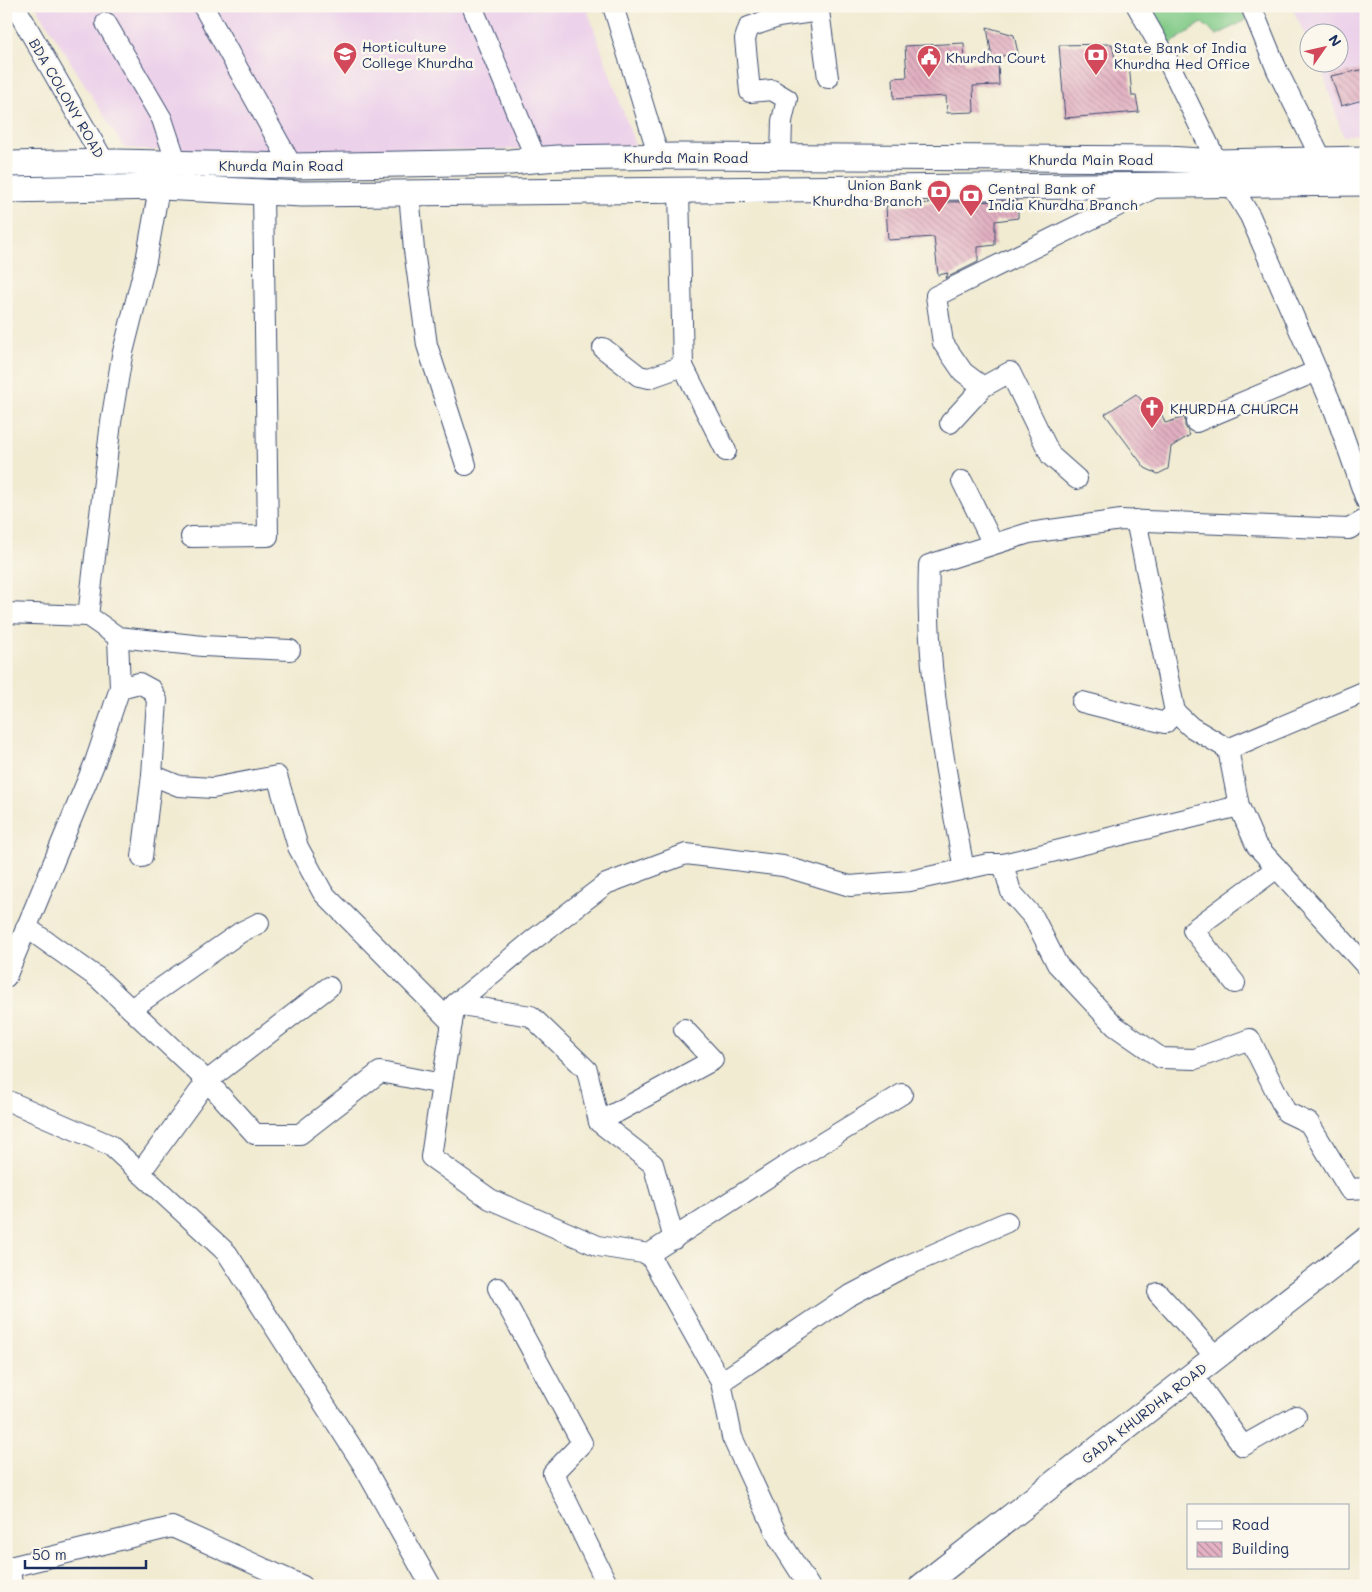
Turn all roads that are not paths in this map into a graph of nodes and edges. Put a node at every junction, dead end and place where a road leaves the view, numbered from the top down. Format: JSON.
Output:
{"nodes":[{"id":1,"x":15,"y":6,"type":"edge"},
{"id":2,"x":203,"y":6,"type":"edge"},
{"id":3,"x":472,"y":6,"type":"edge"},
{"id":4,"x":614,"y":6,"type":"edge"},
{"id":5,"x":1137,"y":6,"type":"edge"},
{"id":6,"x":1251,"y":6,"type":"edge"},
{"id":7,"x":106,"y":23,"type":"dead end"},
{"id":8,"x":828,"y":78,"type":"dead end"},
{"id":9,"x":658,"y":157,"type":"junction"},
{"id":10,"x":780,"y":157,"type":"junction"},
{"id":11,"x":1366,"y":159,"type":"edge"},
{"id":12,"x":536,"y":160,"type":"junction"},
{"id":13,"x":1322,"y":160,"type":"junction"},
{"id":14,"x":1217,"y":162,"type":"junction"},
{"id":15,"x":105,"y":163,"type":"junction"},
{"id":16,"x":6,"y":164,"type":"edge"},
{"id":17,"x":43,"y":164,"type":"junction"},
{"id":18,"x":177,"y":164,"type":"junction"},
{"id":19,"x":413,"y":164,"type":"junction"},
{"id":20,"x":292,"y":166,"type":"junction"},
{"id":21,"x":1366,"y":183,"type":"edge"},
{"id":22,"x":1231,"y":184,"type":"junction"},
{"id":23,"x":1160,"y":185,"type":"junction"},
{"id":24,"x":159,"y":188,"type":"junction"},
{"id":25,"x":46,"y":189,"type":"junction"},
{"id":26,"x":6,"y":190,"type":"edge"},
{"id":27,"x":679,"y":190,"type":"junction"},
{"id":28,"x":263,"y":192,"type":"junction"},
{"id":29,"x":409,"y":193,"type":"junction"},
{"id":30,"x":603,"y":348,"type":"dead end"},
{"id":31,"x":683,"y":366,"type":"junction"},
{"id":32,"x":1317,"y":371,"type":"junction"},
{"id":33,"x":983,"y":387,"type":"junction"},
{"id":34,"x":1196,"y":422,"type":"dead end"},
{"id":35,"x":950,"y":423,"type":"dead end"},
{"id":36,"x":726,"y":451,"type":"dead end"},
{"id":37,"x":466,"y":464,"type":"dead end"},
{"id":38,"x":1077,"y":479,"type":"dead end"},
{"id":39,"x":962,"y":481,"type":"dead end"},
{"id":40,"x":1366,"y":500,"type":"edge"},
{"id":41,"x":1366,"y":519,"type":"edge"},
{"id":42,"x":1136,"y":520,"type":"junction"},
{"id":43,"x":191,"y":537,"type":"dead end"},
{"id":44,"x":993,"y":544,"type":"junction"},
{"id":45,"x":6,"y":612,"type":"edge"},
{"id":46,"x":88,"y":616,"type":"junction"},
{"id":47,"x":118,"y":637,"type":"junction"},
{"id":48,"x":290,"y":650,"type":"dead end"},
{"id":49,"x":120,"y":688,"type":"junction"},
{"id":50,"x":1366,"y":691,"type":"edge"},
{"id":51,"x":1082,"y":702,"type":"dead end"},
{"id":52,"x":1175,"y":712,"type":"junction"},
{"id":53,"x":1228,"y":749,"type":"junction"},
{"id":54,"x":152,"y":775,"type":"junction"},
{"id":55,"x":1239,"y":806,"type":"junction"},
{"id":56,"x":142,"y":858,"type":"dead end"},
{"id":57,"x":1003,"y":864,"type":"junction"},
{"id":58,"x":1277,"y":868,"type":"junction"},
{"id":59,"x":964,"y":869,"type":"junction"},
{"id":60,"x":259,"y":923,"type":"dead end"},
{"id":61,"x":26,"y":927,"type":"junction"},
{"id":62,"x":1366,"y":966,"type":"edge"},
{"id":63,"x":6,"y":977,"type":"edge"},
{"id":64,"x":1235,"y":983,"type":"dead end"},
{"id":65,"x":329,"y":987,"type":"dead end"},
{"id":66,"x":131,"y":1009,"type":"junction"},
{"id":67,"x":453,"y":1014,"type":"junction"},
{"id":68,"x":684,"y":1029,"type":"dead end"},
{"id":69,"x":207,"y":1081,"type":"junction"},
{"id":70,"x":442,"y":1084,"type":"junction"},
{"id":71,"x":902,"y":1094,"type":"dead end"},
{"id":72,"x":6,"y":1100,"type":"edge"},
{"id":73,"x":599,"y":1122,"type":"junction"},
{"id":74,"x":140,"y":1173,"type":"junction"},
{"id":75,"x":1366,"y":1188,"type":"edge"},
{"id":76,"x":1007,"y":1222,"type":"dead end"},
{"id":77,"x":674,"y":1239,"type":"junction"},
{"id":78,"x":1366,"y":1240,"type":"edge"},
{"id":79,"x":650,"y":1254,"type":"junction"},
{"id":80,"x":498,"y":1288,"type":"dead end"},
{"id":81,"x":1158,"y":1293,"type":"dead end"},
{"id":82,"x":1217,"y":1358,"type":"junction"},
{"id":83,"x":1193,"y":1376,"type":"junction"},
{"id":84,"x":721,"y":1382,"type":"junction"},
{"id":85,"x":1296,"y":1416,"type":"dead end"},
{"id":86,"x":9,"y":1573,"type":"edge"},
{"id":87,"x":303,"y":1586,"type":"edge"},
{"id":88,"x":431,"y":1586,"type":"edge"},
{"id":89,"x":608,"y":1586,"type":"edge"},
{"id":90,"x":809,"y":1586,"type":"edge"},
{"id":91,"x":922,"y":1586,"type":"edge"}],
"edges":[{"from":1,"to":15,"type":"street","name":"BDA COLONY ROAD"},
{"from":2,"to":20,"type":"street"},
{"from":3,"to":12,"type":"street"},
{"from":4,"to":9,"type":"street"},
{"from":5,"to":14,"type":"street"},
{"from":6,"to":13,"type":"street"},
{"from":7,"to":18,"type":"street"},
{"from":8,"to":10,"type":"street"},
{"from":9,"to":10,"type":"main road","name":"Khurda Main Road"},
{"from":9,"to":12,"type":"main road","name":"Khurda Main Road"},
{"from":10,"to":14,"type":"main road","name":"Khurda Main Road"},
{"from":11,"to":13,"type":"main road","name":"Khurda Main Road"},
{"from":12,"to":19,"type":"main road","name":"Khurda Main Road"},
{"from":13,"to":14,"type":"main road","name":"Khurda Main Road"},
{"from":14,"to":22,"type":"street"},
{"from":15,"to":17,"type":"main road","name":"Khurda Main Road"},
{"from":15,"to":18,"type":"main road","name":"Khurda Main Road"},
{"from":16,"to":17,"type":"main road","name":"Khurda Main Road"},
{"from":17,"to":25,"type":"main road"},
{"from":18,"to":20,"type":"main road","name":"Khurda Main Road"},
{"from":19,"to":20,"type":"main road","name":"Khurda Main Road"},
{"from":19,"to":29,"type":"main road"},
{"from":21,"to":22,"type":"main road","name":"Khurda Main Road"},
{"from":22,"to":23,"type":"main road","name":"Khurda Main Road"},
{"from":22,"to":32,"type":"street"},
{"from":23,"to":27,"type":"main road","name":"Khurda Main Road"},
{"from":23,"to":33,"type":"street"},
{"from":24,"to":25,"type":"main road","name":"Khurda Main Road"},
{"from":24,"to":28,"type":"main road","name":"Khurda Main Road"},
{"from":24,"to":46,"type":"street"},
{"from":25,"to":26,"type":"main road","name":"Khurda Main Road"},
{"from":27,"to":29,"type":"main road","name":"Khurda Main Road"},
{"from":27,"to":31,"type":"street"},
{"from":28,"to":29,"type":"main road","name":"Khurda Main Road"},
{"from":28,"to":43,"type":"street"},
{"from":29,"to":37,"type":"street"},
{"from":30,"to":31,"type":"street"},
{"from":31,"to":36,"type":"street"},
{"from":32,"to":34,"type":"street"},
{"from":32,"to":40,"type":"street"},
{"from":33,"to":35,"type":"street"},
{"from":33,"to":38,"type":"street"},
{"from":39,"to":44,"type":"street"},
{"from":41,"to":42,"type":"street"},
{"from":42,"to":44,"type":"street"},
{"from":42,"to":52,"type":"street"},
{"from":44,"to":59,"type":"street"},
{"from":45,"to":46,"type":"street"},
{"from":46,"to":47,"type":"street"},
{"from":47,"to":48,"type":"street"},
{"from":47,"to":49,"type":"street"},
{"from":49,"to":54,"type":"street"},
{"from":49,"to":61,"type":"street"},
{"from":50,"to":53,"type":"street"},
{"from":51,"to":52,"type":"street"},
{"from":52,"to":53,"type":"street"},
{"from":53,"to":55,"type":"street"},
{"from":54,"to":56,"type":"street"},
{"from":54,"to":67,"type":"street"},
{"from":55,"to":57,"type":"street"},
{"from":55,"to":58,"type":"street"},
{"from":57,"to":59,"type":"street"},
{"from":57,"to":75,"type":"street"},
{"from":58,"to":62,"type":"street"},
{"from":58,"to":64,"type":"street"},
{"from":59,"to":67,"type":"street"},
{"from":60,"to":66,"type":"street"},
{"from":61,"to":63,"type":"street"},
{"from":61,"to":66,"type":"street"},
{"from":65,"to":69,"type":"street"},
{"from":66,"to":69,"type":"street"},
{"from":67,"to":70,"type":"street"},
{"from":67,"to":73,"type":"street"},
{"from":68,"to":73,"type":"street"},
{"from":69,"to":70,"type":"street"},
{"from":69,"to":74,"type":"street"},
{"from":70,"to":79,"type":"street"},
{"from":71,"to":77,"type":"street"},
{"from":72,"to":74,"type":"street"},
{"from":73,"to":77,"type":"street"},
{"from":74,"to":88,"type":"street"},
{"from":76,"to":84,"type":"street"},
{"from":77,"to":79,"type":"street"},
{"from":78,"to":82,"type":"main road","name":"GADA KHURDHA ROAD"},
{"from":79,"to":84,"type":"street"},
{"from":80,"to":89,"type":"street"},
{"from":81,"to":82,"type":"street"},
{"from":82,"to":83,"type":"main road","name":"GADA KHURDHA ROAD"},
{"from":83,"to":85,"type":"street"},
{"from":83,"to":91,"type":"main road","name":"GADA KHURDHA ROAD"},
{"from":84,"to":90,"type":"street"},
{"from":86,"to":87,"type":"street"}]}
